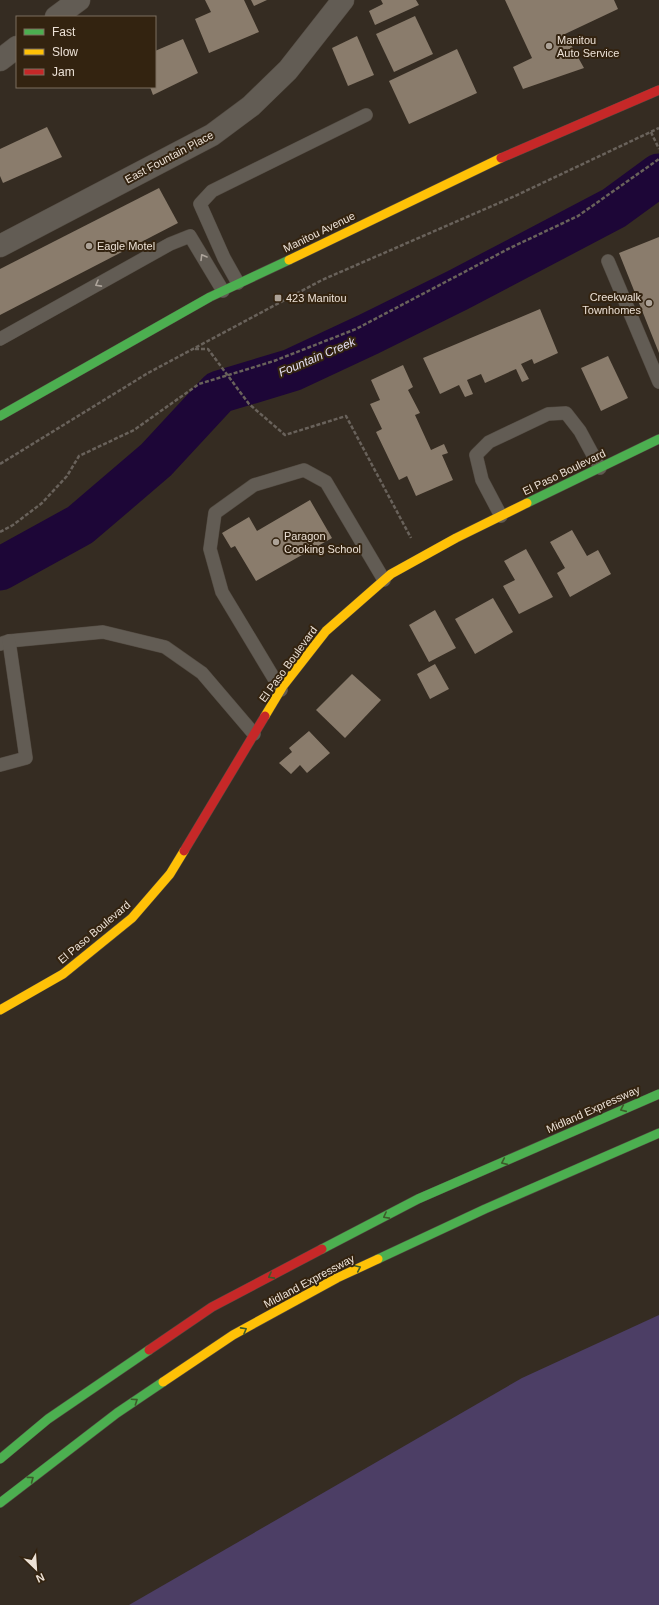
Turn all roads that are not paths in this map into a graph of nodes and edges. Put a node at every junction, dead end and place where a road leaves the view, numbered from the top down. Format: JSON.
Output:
{"nodes":[{"id":1,"x":79,"y":0,"type":"edge"},
{"id":2,"x":343,"y":0,"type":"edge"},
{"id":3,"x":57,"y":16,"type":"edge"},
{"id":4,"x":16,"y":48,"type":"edge"},
{"id":5,"x":0,"y":60,"type":"edge"},
{"id":6,"x":659,"y":90,"type":"edge"},
{"id":7,"x":366,"y":115,"type":"dead end"},
{"id":8,"x":0,"y":246,"type":"edge"},
{"id":9,"x":608,"y":261,"type":"dead end"},
{"id":10,"x":238,"y":283,"type":"junction"},
{"id":11,"x":224,"y":291,"type":"junction"},
{"id":12,"x":0,"y":339,"type":"edge"},
{"id":13,"x":659,"y":382,"type":"edge"},
{"id":14,"x":0,"y":416,"type":"edge"},
{"id":15,"x":659,"y":439,"type":"edge"},
{"id":16,"x":600,"y":468,"type":"junction"},
{"id":17,"x":501,"y":516,"type":"junction"},
{"id":18,"x":384,"y":580,"type":"junction"},
{"id":19,"x":4,"y":642,"type":"edge"},
{"id":20,"x":281,"y":690,"type":"junction"},
{"id":21,"x":254,"y":734,"type":"junction"},
{"id":22,"x":0,"y":765,"type":"edge"},
{"id":23,"x":0,"y":1010,"type":"edge"},
{"id":24,"x":659,"y":1094,"type":"edge"},
{"id":25,"x":659,"y":1133,"type":"edge"},
{"id":26,"x":0,"y":1459,"type":"edge"},
{"id":27,"x":0,"y":1502,"type":"edge"}],
"edges":[{"from":1,"to":3,"type":"street"},
{"from":2,"to":8,"type":"street","name":"East Fountain Place"},
{"from":4,"to":5,"type":"street"},
{"from":6,"to":10,"type":"main road","name":"Manitou Avenue"},
{"from":7,"to":10,"type":"lane"},
{"from":9,"to":13,"type":"lane"},
{"from":10,"to":11,"type":"main road","name":"Manitou Avenue"},
{"from":11,"to":12,"type":"lane","one_way":true},
{"from":11,"to":14,"type":"main road","name":"Manitou Avenue"},
{"from":15,"to":16,"type":"main road","name":"El Paso Boulevard"},
{"from":16,"to":17,"type":"main road","name":"El Paso Boulevard"},
{"from":16,"to":17,"type":"lane"},
{"from":17,"to":18,"type":"main road","name":"El Paso Boulevard"},
{"from":18,"to":20,"type":"main road","name":"El Paso Boulevard"},
{"from":18,"to":20,"type":"lane"},
{"from":19,"to":21,"type":"lane"},
{"from":19,"to":22,"type":"lane"},
{"from":20,"to":21,"type":"main road","name":"El Paso Boulevard"},
{"from":21,"to":23,"type":"main road","name":"El Paso Boulevard"},
{"from":24,"to":26,"type":"main road","name":"Midland Expressway","one_way":true},
{"from":27,"to":25,"type":"main road","name":"Midland Expressway","one_way":true}]}
